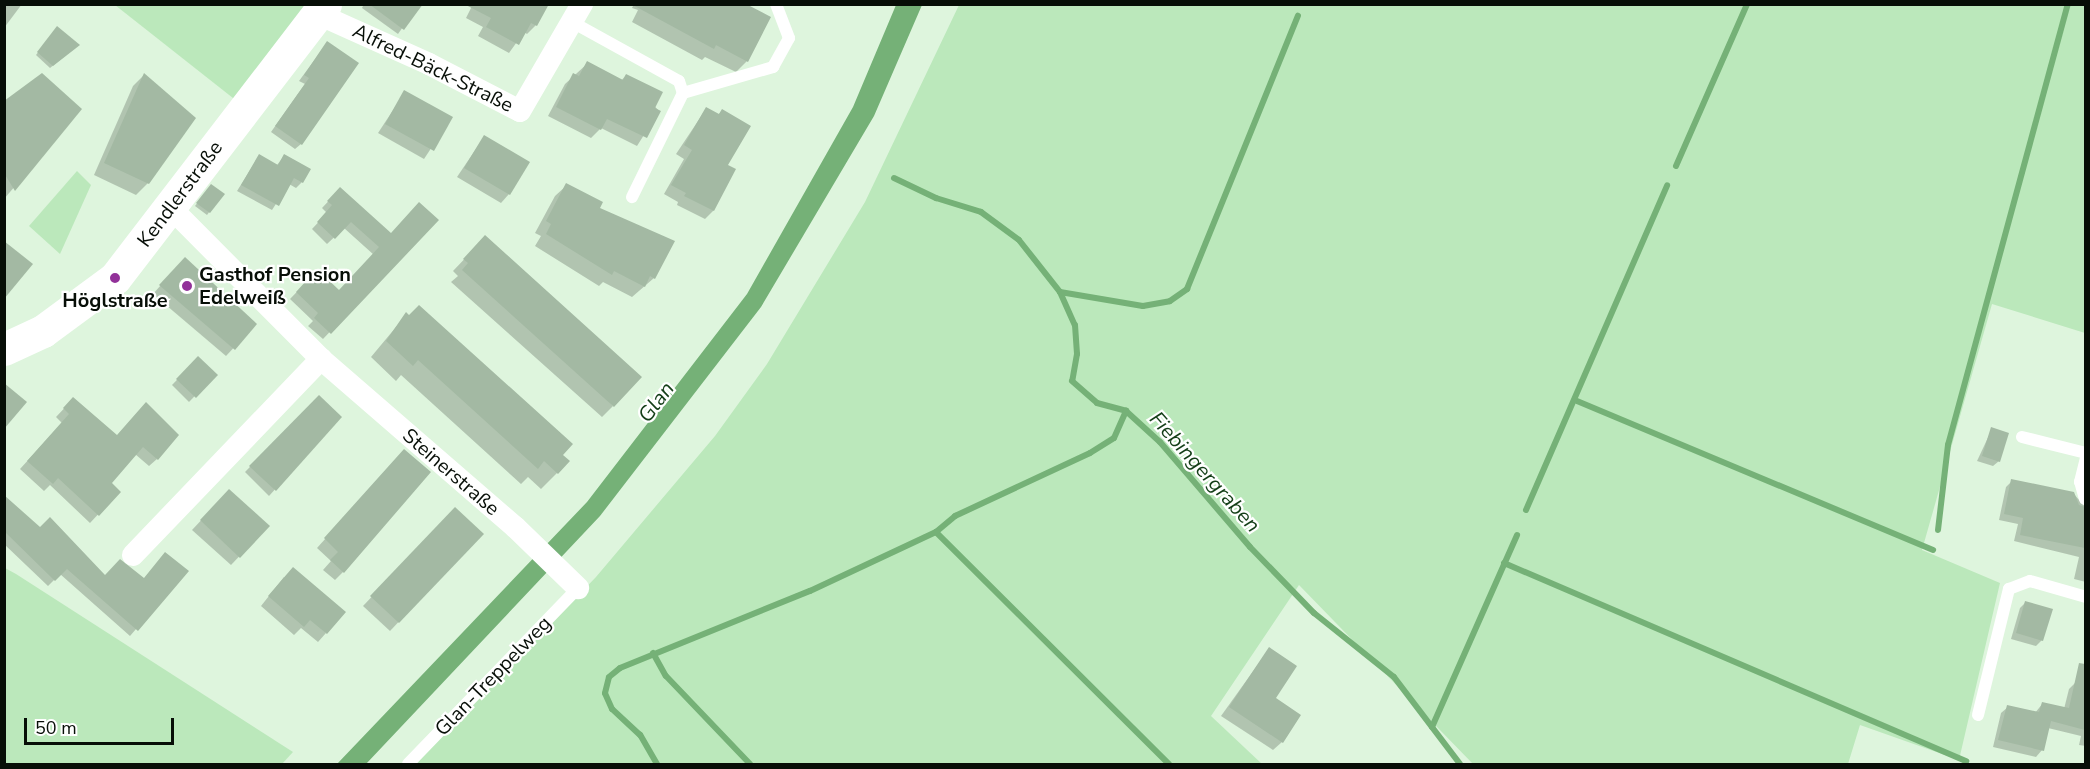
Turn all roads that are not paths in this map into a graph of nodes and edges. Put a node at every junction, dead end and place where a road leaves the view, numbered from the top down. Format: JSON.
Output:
{"nodes":[{"id":1,"x":776,"y":4,"type":"edge"},
{"id":2,"x":321,"y":9,"type":"edge"},
{"id":3,"x":577,"y":13,"type":"edge"},
{"id":4,"x":683,"y":93,"type":"junction"},
{"id":5,"x":632,"y":197,"type":"dead end"},
{"id":6,"x":170,"y":207,"type":"junction"},
{"id":7,"x":4,"y":349,"type":"edge"},
{"id":8,"x":321,"y":359,"type":"junction"},
{"id":9,"x":2022,"y":437,"type":"dead end"},
{"id":10,"x":2085,"y":453,"type":"edge"},
{"id":11,"x":2085,"y":458,"type":"edge"},
{"id":12,"x":2085,"y":499,"type":"edge"},
{"id":13,"x":133,"y":555,"type":"dead end"},
{"id":14,"x":575,"y":586,"type":"joint"},
{"id":15,"x":2085,"y":597,"type":"edge"},
{"id":16,"x":1978,"y":715,"type":"dead end"},
{"id":17,"x":408,"y":765,"type":"edge"}],
"edges":[{"from":1,"to":4,"type":"lane"},
{"from":2,"to":3,"type":"street","name":"Alfred-Bäck-Straße"},
{"from":2,"to":6,"type":"street","name":"Kendlerstraße"},
{"from":3,"to":4,"type":"lane","name":"Alfred-Bäck-Straße"},
{"from":4,"to":5,"type":"lane"},
{"from":6,"to":7,"type":"street","name":"Kendlerstraße"},
{"from":6,"to":8,"type":"street","name":"Steinerstraße"},
{"from":8,"to":13,"type":"street"},
{"from":8,"to":14,"type":"street","name":"Steinerstraße"},
{"from":9,"to":10,"type":"lane"},
{"from":11,"to":12,"type":"lane"},
{"from":14,"to":17,"type":"lane","name":"Glan-Treppelweg"},
{"from":15,"to":16,"type":"lane"}]}
